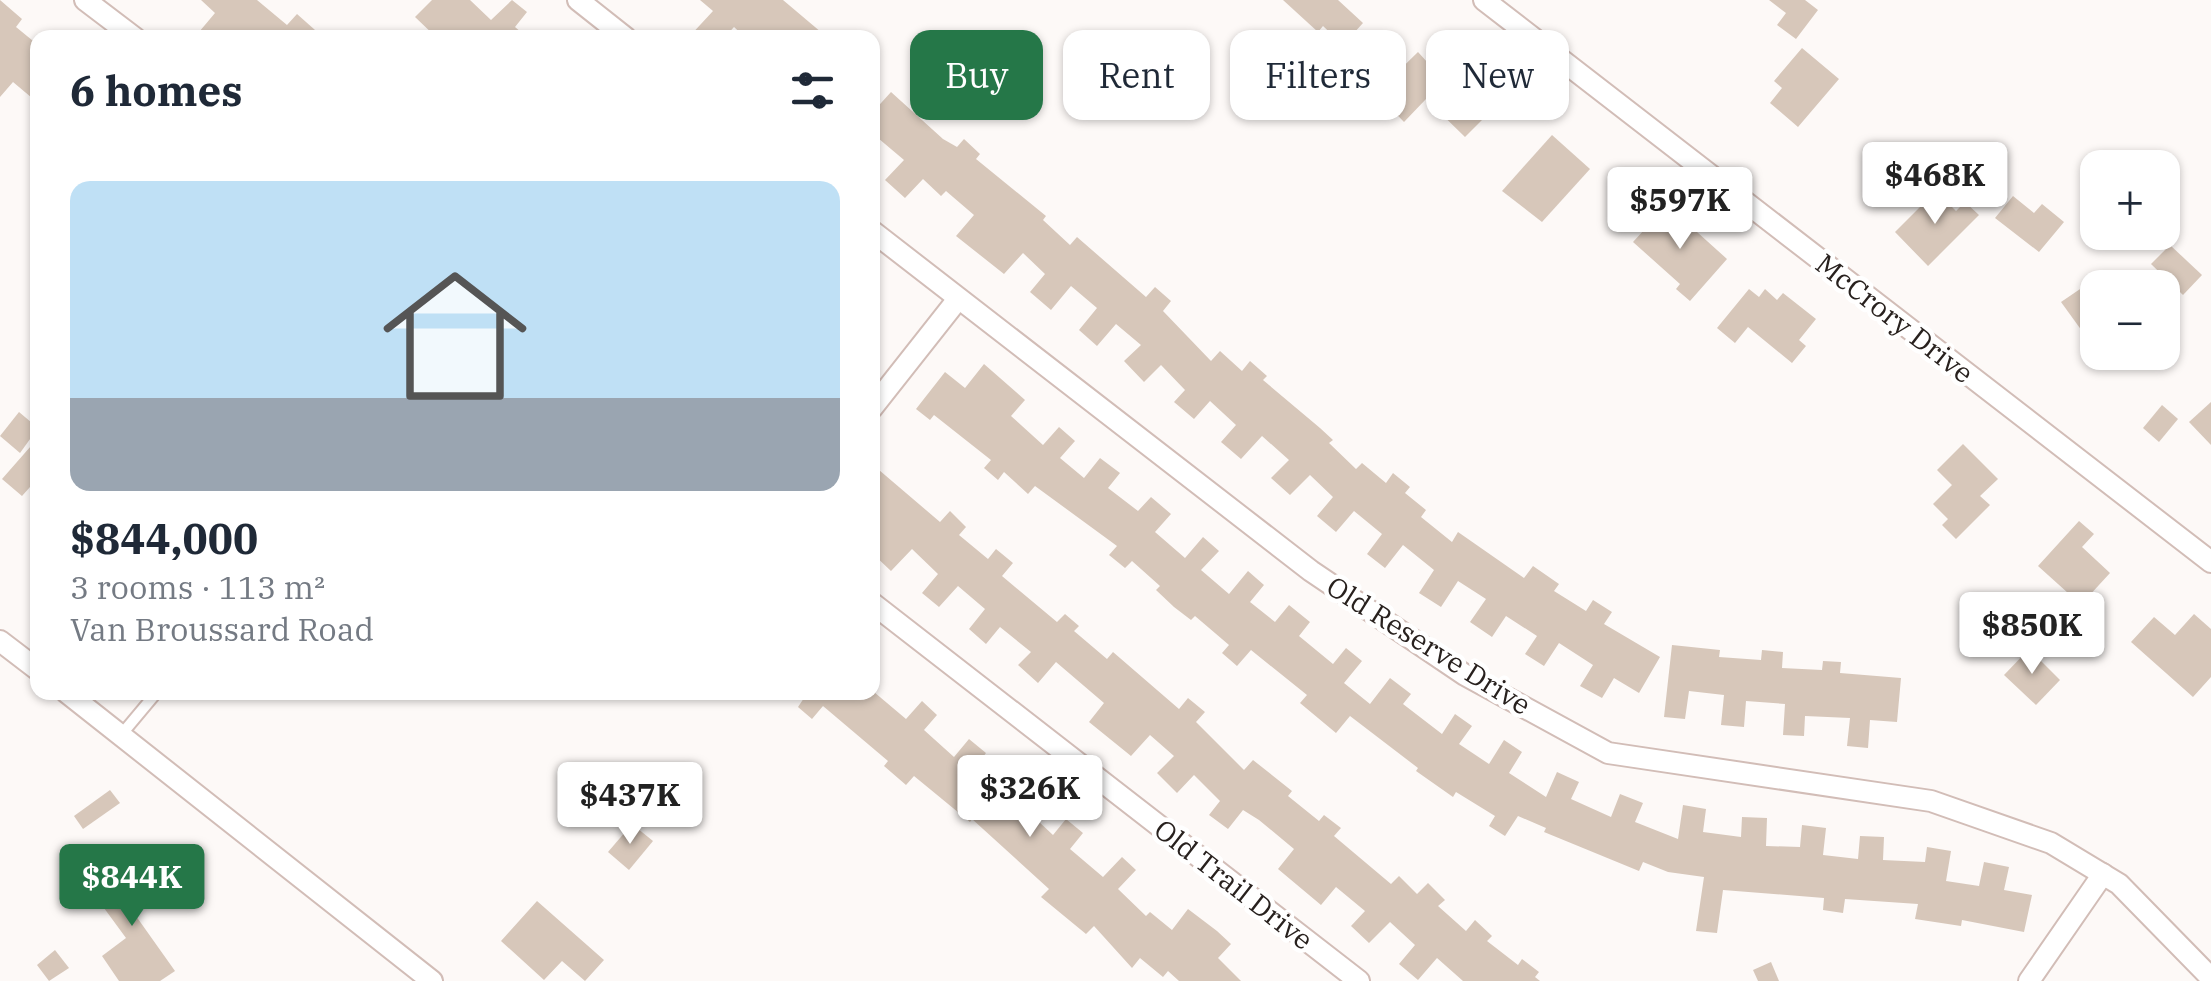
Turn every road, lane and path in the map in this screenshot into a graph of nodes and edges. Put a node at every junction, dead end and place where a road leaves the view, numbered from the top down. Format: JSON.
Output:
{"nodes":[{"id":1,"x":85,"y":0,"type":"edge"},
{"id":2,"x":578,"y":0,"type":"edge"},
{"id":3,"x":1484,"y":0,"type":"edge"},
{"id":4,"x":124,"y":30,"type":"edge"},
{"id":5,"x":616,"y":30,"type":"edge"},
{"id":6,"x":880,"y":237,"type":"edge"},
{"id":7,"x":958,"y":298,"type":"junction"},
{"id":8,"x":880,"y":398,"type":"edge"},
{"id":9,"x":2211,"y":562,"type":"edge"},
{"id":10,"x":880,"y":609,"type":"edge"},
{"id":11,"x":0,"y":641,"type":"edge"},
{"id":12,"x":30,"y":664,"type":"edge"},
{"id":13,"x":92,"y":700,"type":"edge"},
{"id":14,"x":150,"y":700,"type":"edge"},
{"id":15,"x":120,"y":735,"type":"junction"},
{"id":16,"x":2103,"y":874,"type":"junction"},
{"id":17,"x":2211,"y":978,"type":"edge"},
{"id":18,"x":432,"y":981,"type":"edge"},
{"id":19,"x":1358,"y":981,"type":"edge"},
{"id":20,"x":2029,"y":981,"type":"edge"}],
"edges":[{"from":1,"to":4,"type":"street"},
{"from":2,"to":5,"type":"street"},
{"from":3,"to":9,"type":"street","name":"McCrory Drive"},
{"from":6,"to":7,"type":"street","name":"Old Reserve Drive"},
{"from":7,"to":8,"type":"street"},
{"from":7,"to":16,"type":"street","name":"Old Reserve Drive"},
{"from":10,"to":19,"type":"street","name":"Old Trail Drive"},
{"from":11,"to":12,"type":"street"},
{"from":13,"to":15,"type":"street"},
{"from":14,"to":15,"type":"lane"},
{"from":15,"to":18,"type":"street"},
{"from":16,"to":17,"type":"street","name":"Old Reserve Drive"},
{"from":16,"to":20,"type":"street"}]}
